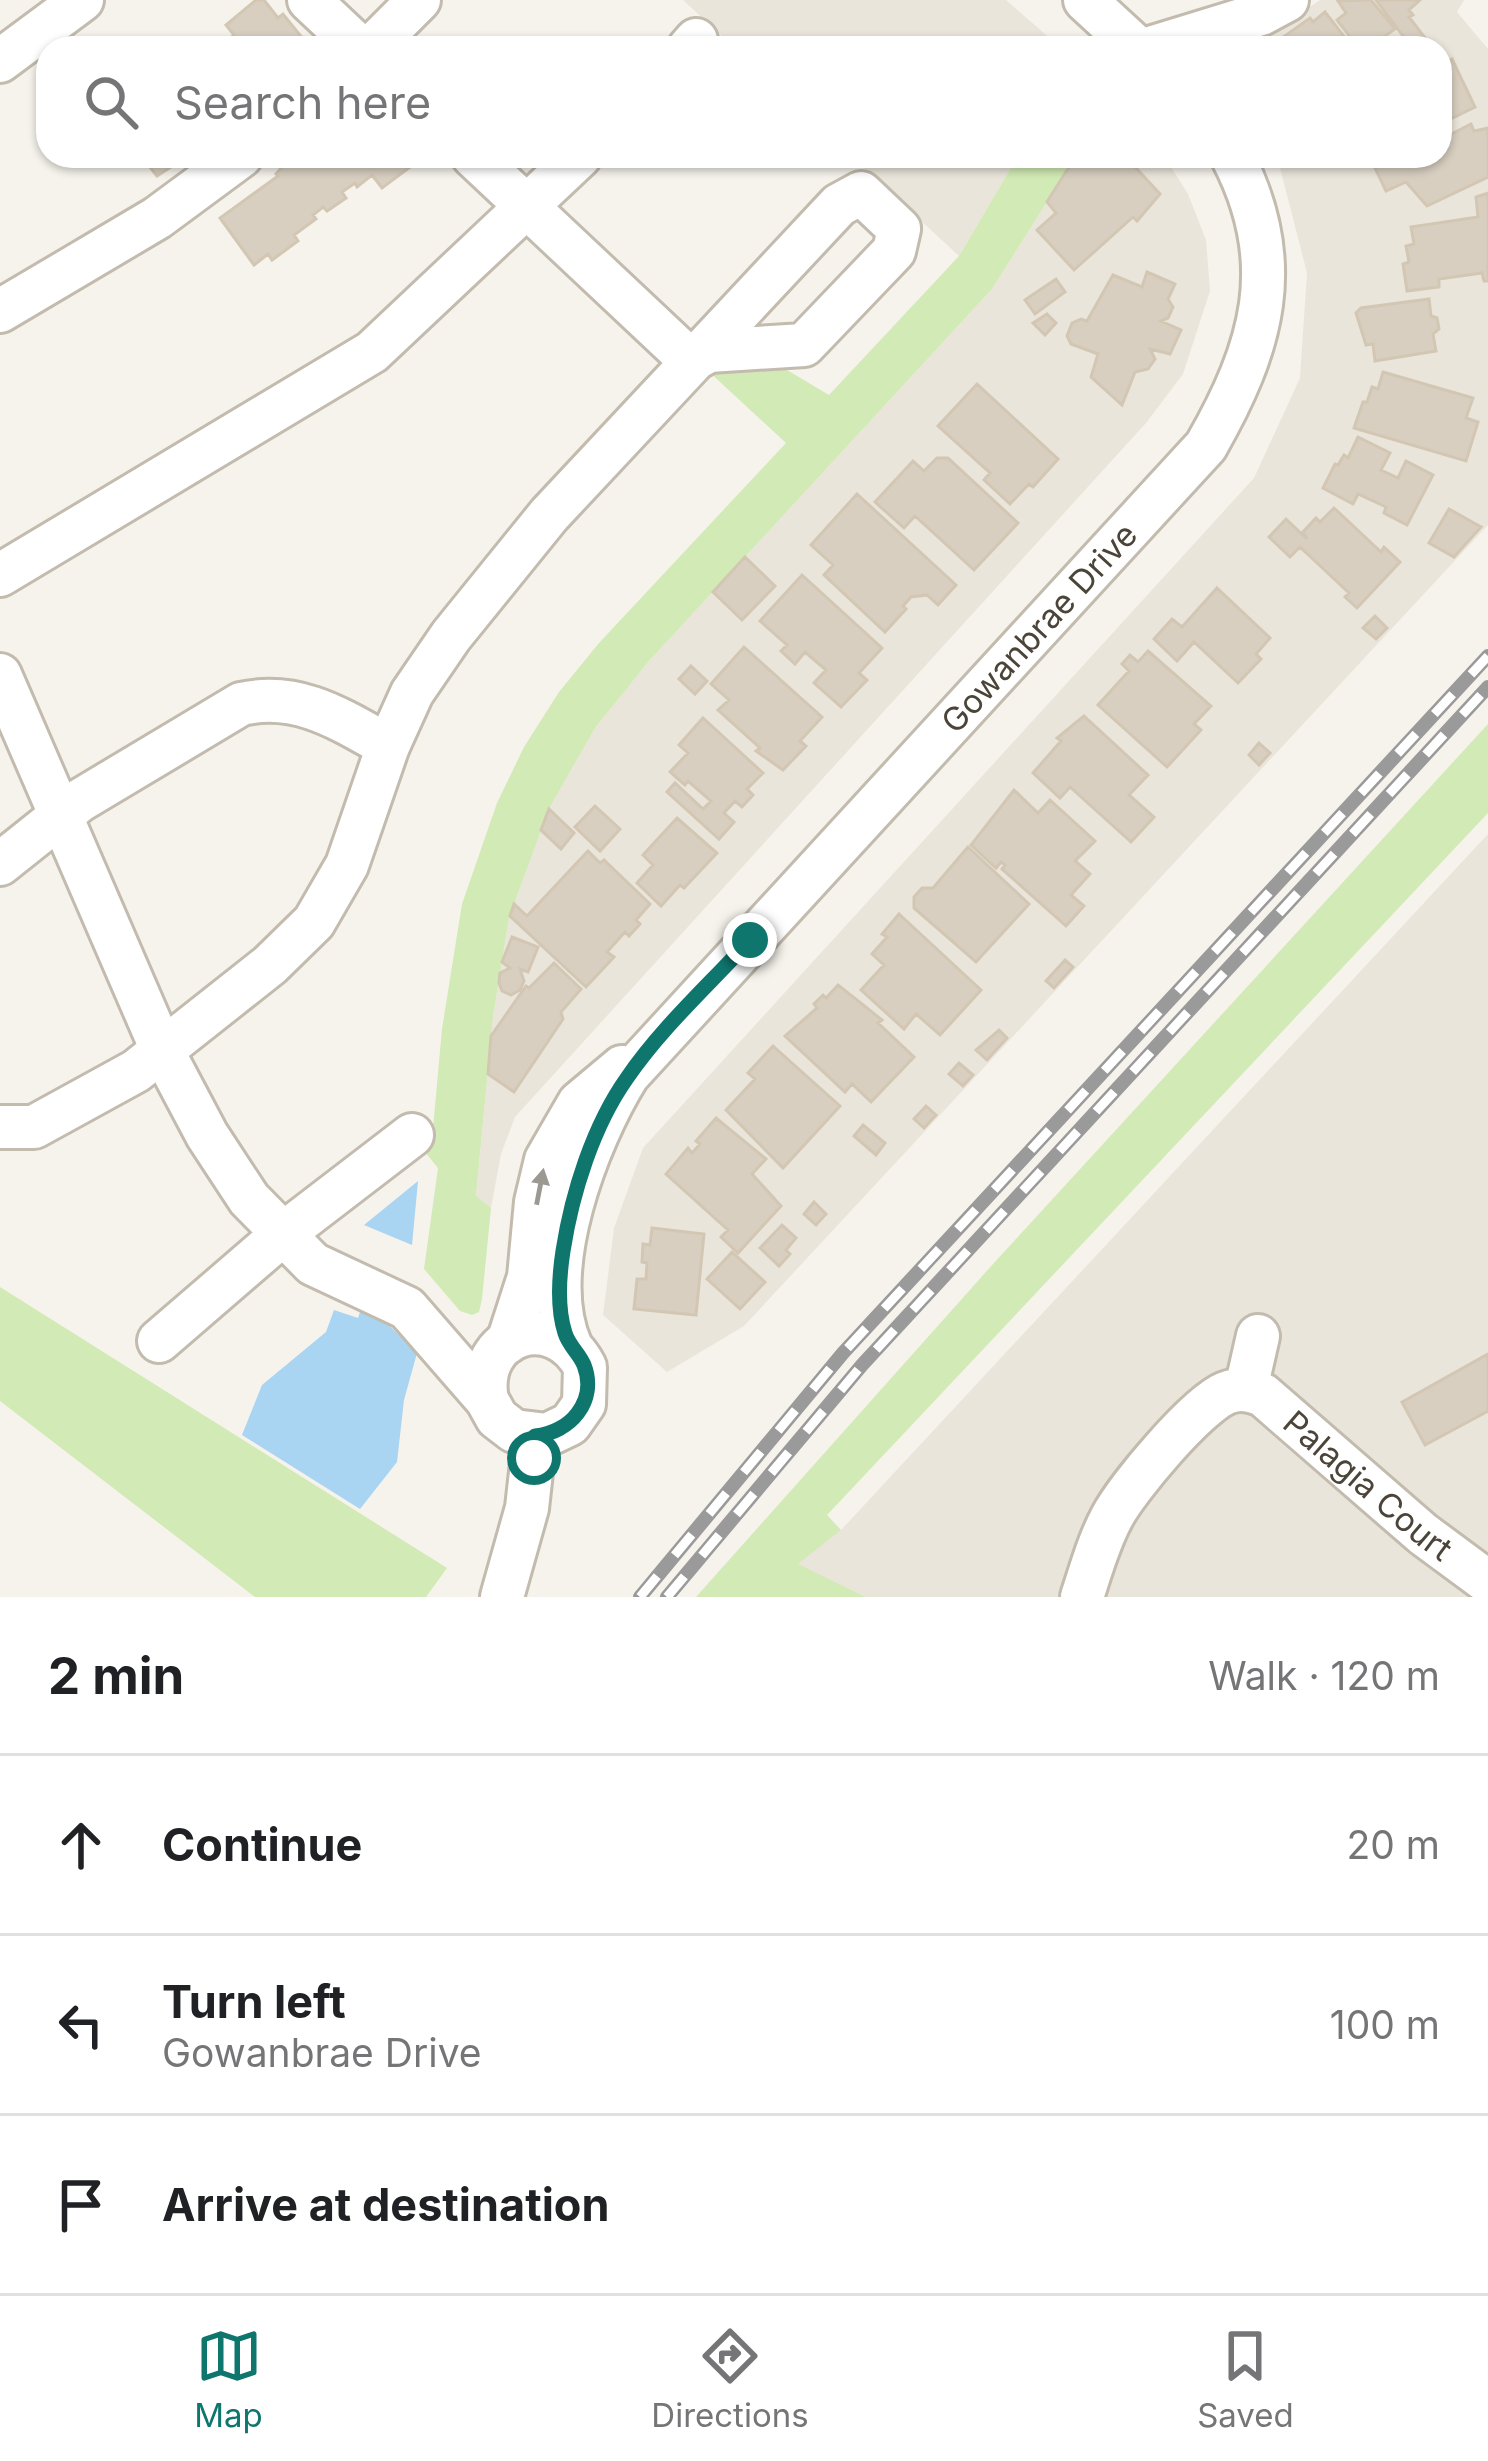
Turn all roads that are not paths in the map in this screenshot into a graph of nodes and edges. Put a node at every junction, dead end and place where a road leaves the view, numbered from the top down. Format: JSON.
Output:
{"nodes":[{"id":1,"x":82,"y":0,"type":"edge"},
{"id":2,"x":309,"y":0,"type":"edge"},
{"id":3,"x":419,"y":0,"type":"edge"},
{"id":4,"x":1085,"y":0,"type":"edge"},
{"id":5,"x":1287,"y":0,"type":"edge"},
{"id":6,"x":347,"y":36,"type":"edge"},
{"id":7,"x":383,"y":36,"type":"edge"},
{"id":8,"x":1124,"y":36,"type":"edge"},
{"id":9,"x":1190,"y":36,"type":"edge"},
{"id":10,"x":0,"y":61,"type":"edge"},
{"id":11,"x":225,"y":168,"type":"edge"},
{"id":12,"x":486,"y":168,"type":"edge"},
{"id":13,"x":568,"y":168,"type":"edge"},
{"id":14,"x":1237,"y":168,"type":"edge"},
{"id":15,"x":528,"y":208,"type":"junction"},
{"id":16,"x":1,"y":309,"type":"edge"},
{"id":17,"x":691,"y":361,"type":"junction"},
{"id":18,"x":0,"y":575,"type":"edge"},
{"id":19,"x":0,"y":675,"type":"edge"},
{"id":20,"x":388,"y":746,"type":"junction"},
{"id":21,"x":59,"y":817,"type":"junction"},
{"id":22,"x":0,"y":864,"type":"edge"},
{"id":23,"x":661,"y":1036,"type":"junction"},
{"id":24,"x":162,"y":1050,"type":"junction"},
{"id":25,"x":0,"y":1127,"type":"edge"},
{"id":26,"x":412,"y":1135,"type":"dead end"},
{"id":27,"x":283,"y":1234,"type":"junction"},
{"id":28,"x":1258,"y":1336,"type":"dead end"},
{"id":29,"x":159,"y":1341,"type":"dead end"},
{"id":30,"x":504,"y":1345,"type":"junction"},
{"id":31,"x":571,"y":1346,"type":"junction"},
{"id":32,"x":1246,"y":1389,"type":"junction"},
{"id":33,"x":487,"y":1400,"type":"junction"},
{"id":34,"x":535,"y":1436,"type":"junction"},
{"id":35,"x":1488,"y":1582,"type":"edge"},
{"id":36,"x":502,"y":1597,"type":"edge"},
{"id":37,"x":1082,"y":1597,"type":"edge"}],
"edges":[{"from":1,"to":10,"type":"street"},
{"from":2,"to":6,"type":"street"},
{"from":3,"to":7,"type":"street"},
{"from":4,"to":8,"type":"street"},
{"from":5,"to":9,"type":"street"},
{"from":11,"to":16,"type":"street"},
{"from":12,"to":15,"type":"street"},
{"from":13,"to":15,"type":"street"},
{"from":14,"to":23,"type":"street","name":"Gowanbrae Drive"},
{"from":15,"to":17,"type":"street"},
{"from":15,"to":18,"type":"street"},
{"from":17,"to":17,"type":"street"},
{"from":17,"to":20,"type":"street"},
{"from":19,"to":21,"type":"street"},
{"from":20,"to":21,"type":"street"},
{"from":20,"to":24,"type":"street"},
{"from":21,"to":22,"type":"street"},
{"from":21,"to":24,"type":"street"},
{"from":30,"to":23,"type":"street","name":"Gowanbrae Drive","one_way":true},
{"from":23,"to":31,"type":"street","name":"Gowanbrae Drive"},
{"from":24,"to":25,"type":"street"},
{"from":24,"to":27,"type":"street"},
{"from":26,"to":27,"type":"street"},
{"from":27,"to":29,"type":"street"},
{"from":27,"to":30,"type":"street"},
{"from":27,"to":33,"type":"street"},
{"from":28,"to":32,"type":"street"},
{"from":30,"to":31,"type":"street"},
{"from":30,"to":33,"type":"street"},
{"from":31,"to":34,"type":"street"},
{"from":32,"to":35,"type":"street","name":"Palagia Court"},
{"from":32,"to":37,"type":"street"},
{"from":33,"to":34,"type":"street"},
{"from":34,"to":36,"type":"street"}]}
